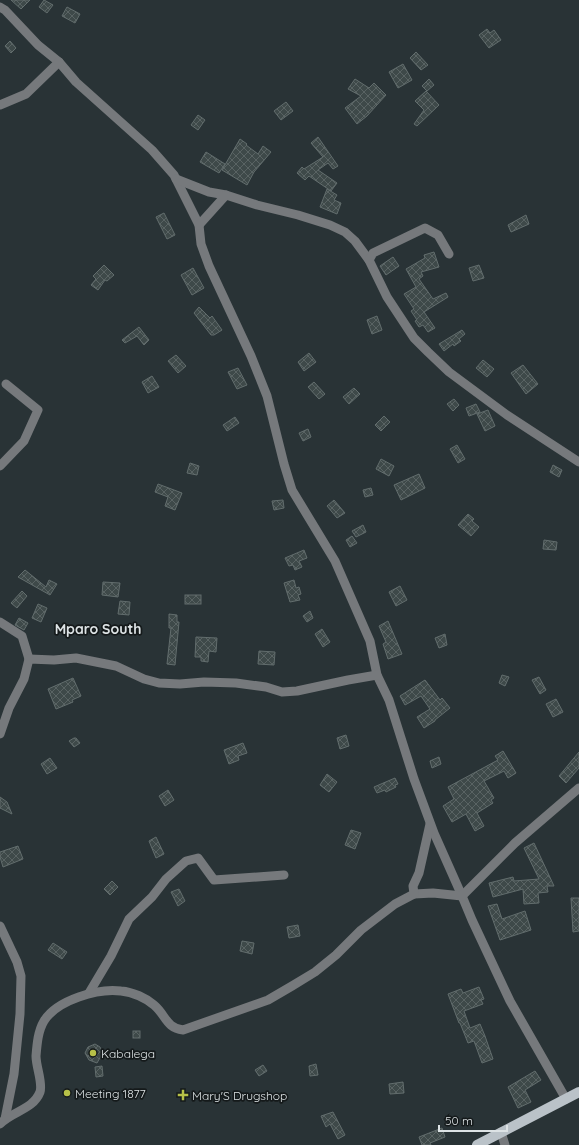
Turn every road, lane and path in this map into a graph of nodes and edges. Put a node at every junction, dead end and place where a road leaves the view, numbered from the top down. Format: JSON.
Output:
{"nodes":[{"id":1,"x":0,"y":7,"type":"edge"},
{"id":2,"x":59,"y":62,"type":"junction"},
{"id":3,"x":0,"y":105,"type":"edge"},
{"id":4,"x":176,"y":179,"type":"junction"},
{"id":5,"x":226,"y":195,"type":"junction"},
{"id":6,"x":199,"y":225,"type":"junction"},
{"id":7,"x":449,"y":254,"type":"dead end"},
{"id":8,"x":369,"y":260,"type":"junction"},
{"id":9,"x":6,"y":384,"type":"dead end"},
{"id":10,"x":579,"y":462,"type":"edge"},
{"id":11,"x":0,"y":466,"type":"edge"},
{"id":12,"x":0,"y":622,"type":"edge"},
{"id":13,"x":29,"y":659,"type":"junction"},
{"id":14,"x":377,"y":675,"type":"junction"},
{"id":15,"x":0,"y":734,"type":"edge"},
{"id":16,"x":579,"y":788,"type":"edge"},
{"id":17,"x":430,"y":823,"type":"junction"},
{"id":18,"x":284,"y":875,"type":"dead end"},
{"id":19,"x":414,"y":894,"type":"junction"},
{"id":20,"x":462,"y":896,"type":"junction"},
{"id":21,"x":0,"y":926,"type":"edge"},
{"id":22,"x":89,"y":993,"type":"junction"},
{"id":23,"x":579,"y":1092,"type":"edge"},
{"id":24,"x":566,"y":1099,"type":"junction"},
{"id":25,"x":2,"y":1121,"type":"edge"},
{"id":26,"x":501,"y":1132,"type":"junction"},
{"id":27,"x":477,"y":1145,"type":"edge"},
{"id":28,"x":505,"y":1145,"type":"edge"}],
"edges":[{"from":1,"to":2,"type":"street"},
{"from":2,"to":3,"type":"street"},
{"from":2,"to":4,"type":"street"},
{"from":4,"to":5,"type":"street"},
{"from":4,"to":6,"type":"street"},
{"from":5,"to":6,"type":"street"},
{"from":5,"to":8,"type":"street"},
{"from":6,"to":14,"type":"street"},
{"from":7,"to":8,"type":"street"},
{"from":8,"to":10,"type":"street"},
{"from":9,"to":11,"type":"street"},
{"from":12,"to":13,"type":"street"},
{"from":13,"to":14,"type":"street"},
{"from":13,"to":15,"type":"street"},
{"from":14,"to":17,"type":"street"},
{"from":16,"to":20,"type":"street"},
{"from":17,"to":19,"type":"street"},
{"from":17,"to":20,"type":"street"},
{"from":18,"to":22,"type":"street"},
{"from":19,"to":20,"type":"street"},
{"from":19,"to":22,"type":"street"},
{"from":20,"to":24,"type":"street"},
{"from":21,"to":25,"type":"street"},
{"from":22,"to":25,"type":"street"},
{"from":23,"to":24,"type":"main road"},
{"from":24,"to":26,"type":"main road"},
{"from":26,"to":27,"type":"main road"},
{"from":26,"to":28,"type":"street"}]}
